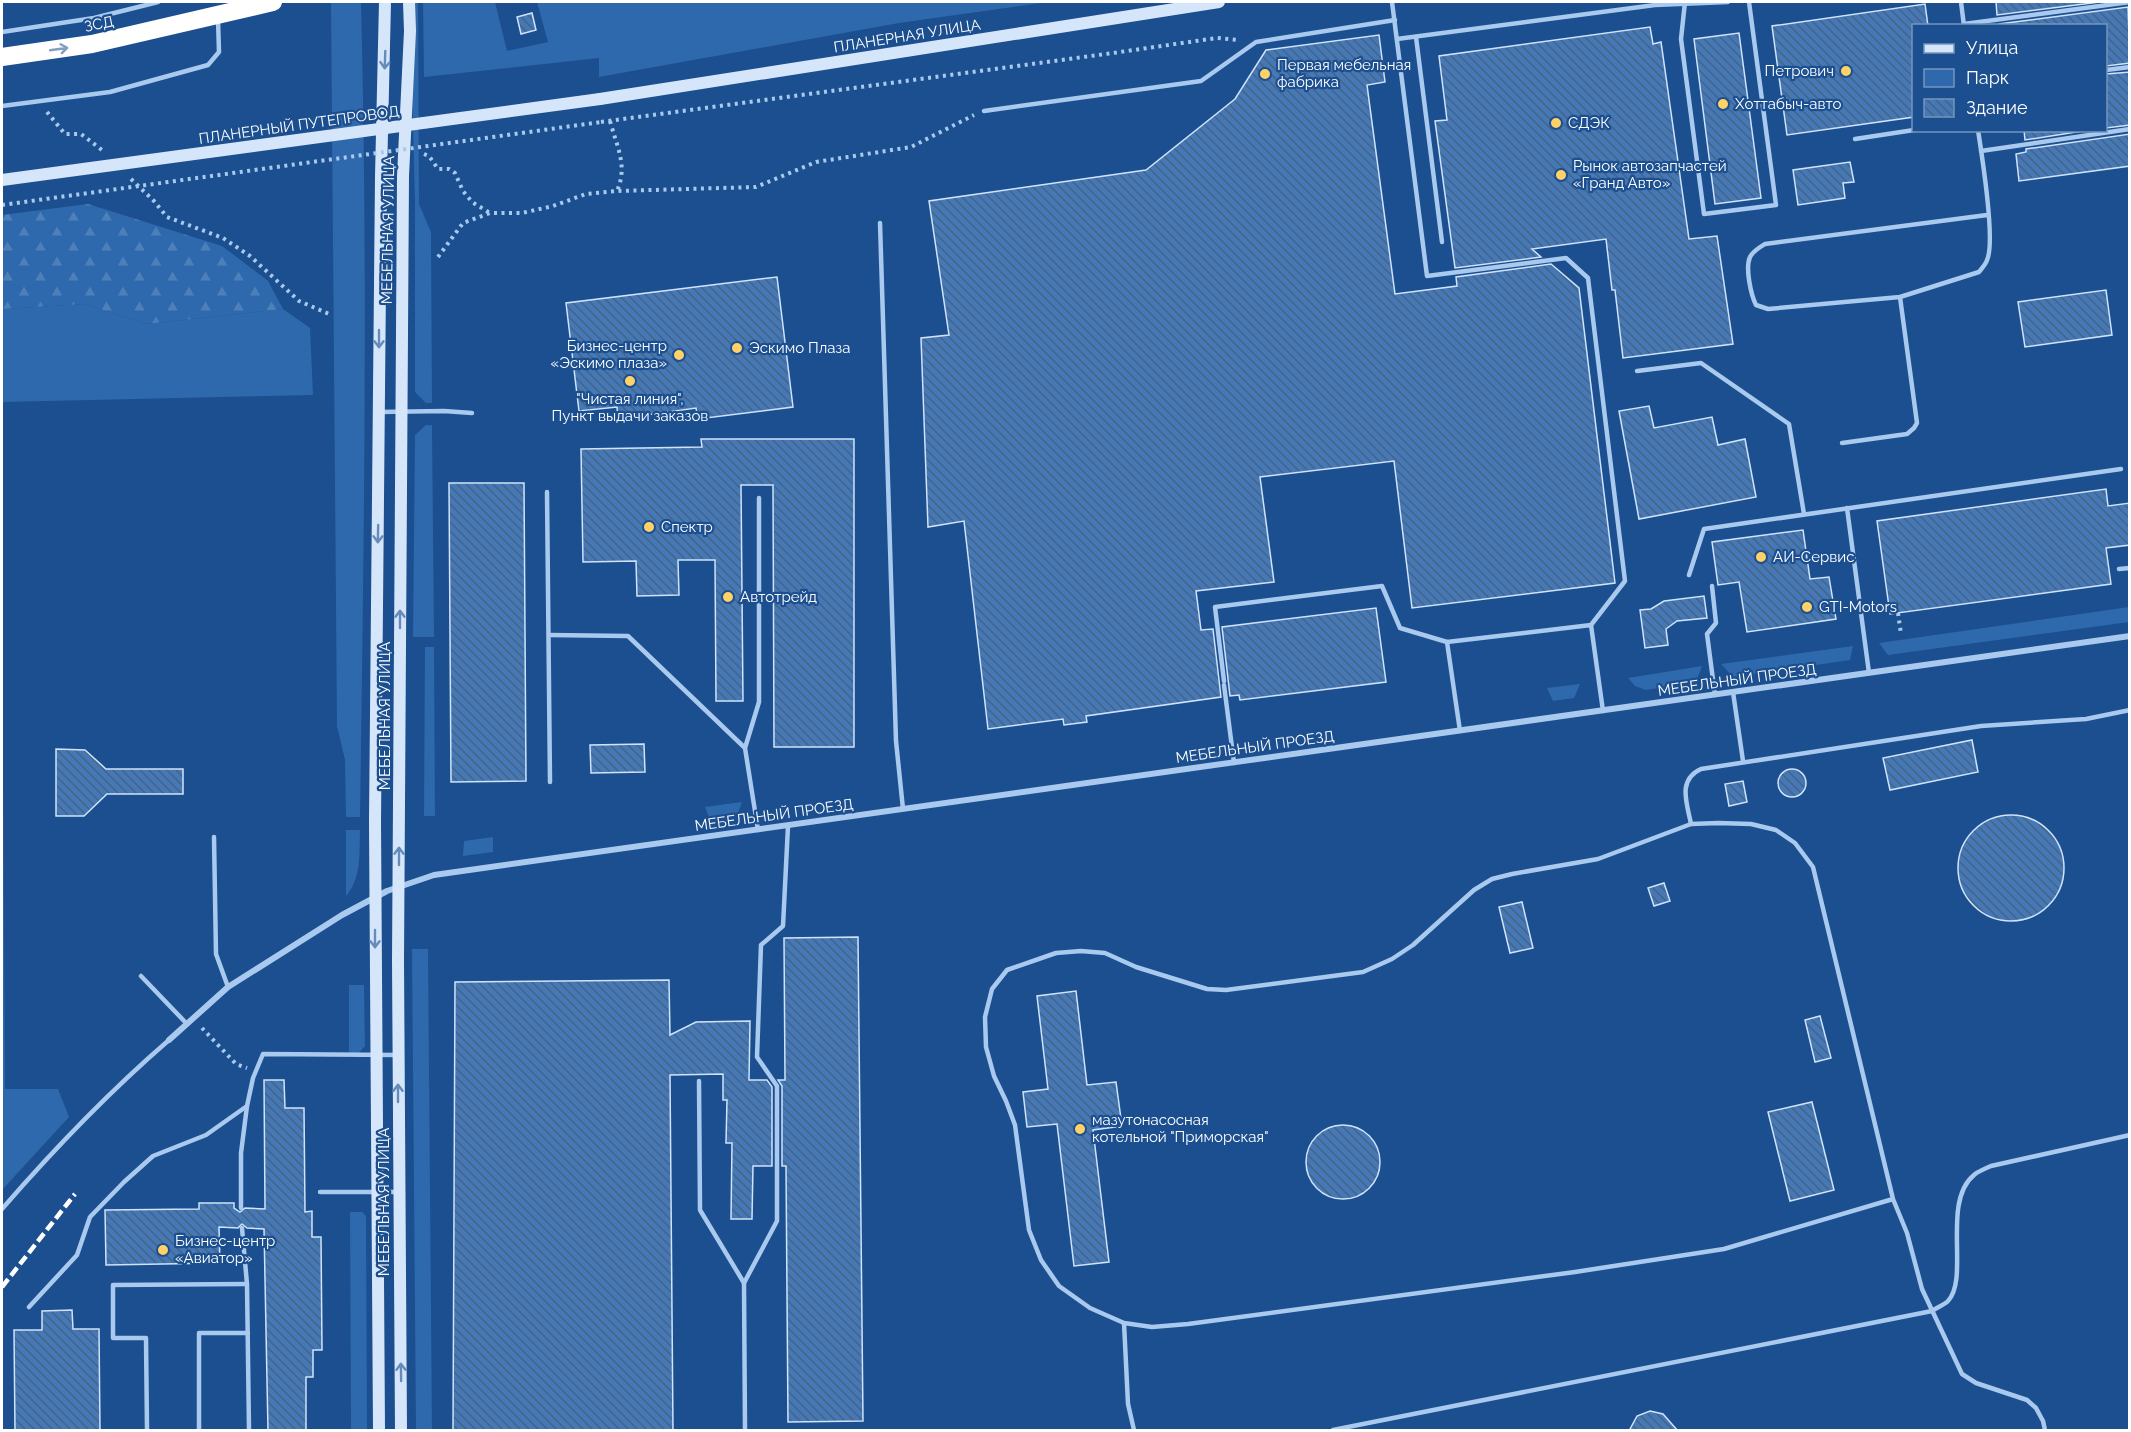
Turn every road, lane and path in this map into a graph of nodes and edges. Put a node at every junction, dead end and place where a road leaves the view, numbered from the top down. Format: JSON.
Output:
{"nodes":[{"id":1,"x":158,"y":2,"type":"edge"},
{"id":2,"x":273,"y":2,"type":"edge"},
{"id":3,"x":385,"y":2,"type":"edge"},
{"id":4,"x":409,"y":2,"type":"edge"},
{"id":5,"x":1219,"y":2,"type":"edge"},
{"id":6,"x":1392,"y":2,"type":"edge"},
{"id":7,"x":1728,"y":2,"type":"edge"},
{"id":8,"x":1749,"y":2,"type":"edge"},
{"id":9,"x":1961,"y":2,"type":"edge"},
{"id":10,"x":2130,"y":2,"type":"edge"},
{"id":11,"x":1686,"y":3,"type":"edge"},
{"id":12,"x":218,"y":12,"type":"dead end"},
{"id":13,"x":1395,"y":20,"type":"junction"},
{"id":14,"x":1964,"y":24,"type":"edge"},
{"id":15,"x":1971,"y":24,"type":"edge"},
{"id":16,"x":2,"y":32,"type":"edge"},
{"id":17,"x":1416,"y":37,"type":"junction"},
{"id":18,"x":1397,"y":39,"type":"junction"},
{"id":19,"x":1256,"y":42,"type":"junction"},
{"id":20,"x":2,"y":57,"type":"edge"},
{"id":21,"x":2130,"y":67,"type":"edge"},
{"id":22,"x":2107,"y":70,"type":"edge"},
{"id":23,"x":600,"y":99,"type":"joint"},
{"id":24,"x":28,"y":102,"type":"junction"},
{"id":25,"x":2,"y":106,"type":"edge"},
{"id":26,"x":984,"y":111,"type":"joint"},
{"id":27,"x":610,"y":121,"type":"junction"},
{"id":28,"x":2130,"y":129,"type":"edge"},
{"id":29,"x":1912,"y":130,"type":"edge"},
{"id":30,"x":1978,"y":132,"type":"edge"},
{"id":31,"x":1855,"y":139,"type":"dead end"},
{"id":32,"x":1981,"y":151,"type":"junction"},
{"id":33,"x":424,"y":154,"type":"dead end"},
{"id":34,"x":108,"y":156,"type":"dead end"},
{"id":35,"x":131,"y":178,"type":"dead end"},
{"id":36,"x":2,"y":180,"type":"edge"},
{"id":37,"x":617,"y":191,"type":"junction"},
{"id":38,"x":2,"y":205,"type":"edge"},
{"id":39,"x":490,"y":213,"type":"junction"},
{"id":40,"x":1988,"y":214,"type":"junction"},
{"id":41,"x":880,"y":224,"type":"dead end"},
{"id":42,"x":1442,"y":242,"type":"dead end"},
{"id":43,"x":438,"y":257,"type":"dead end"},
{"id":44,"x":1900,"y":297,"type":"junction"},
{"id":45,"x":329,"y":314,"type":"dead end"},
{"id":46,"x":1637,"y":371,"type":"dead end"},
{"id":47,"x":379,"y":411,"type":"junction"},
{"id":48,"x":402,"y":411,"type":"junction"},
{"id":49,"x":472,"y":413,"type":"dead end"},
{"id":50,"x":1842,"y":443,"type":"dead end"},
{"id":51,"x":2121,"y":469,"type":"dead end"},
{"id":52,"x":547,"y":492,"type":"dead end"},
{"id":53,"x":759,"y":498,"type":"dead end"},
{"id":54,"x":1847,"y":508,"type":"junction"},
{"id":55,"x":1804,"y":514,"type":"junction"},
{"id":56,"x":2130,"y":568,"type":"edge"},
{"id":57,"x":2119,"y":569,"type":"dead end"},
{"id":58,"x":1689,"y":575,"type":"dead end"},
{"id":59,"x":1712,"y":586,"type":"dead end"},
{"id":60,"x":1898,"y":613,"type":"dead end"},
{"id":61,"x":1590,"y":625,"type":"junction"},
{"id":62,"x":1900,"y":634,"type":"dead end"},
{"id":63,"x":549,"y":635,"type":"junction"},
{"id":64,"x":2130,"y":636,"type":"edge"},
{"id":65,"x":1447,"y":642,"type":"junction"},
{"id":66,"x":1869,"y":673,"type":"junction"},
{"id":67,"x":1733,"y":692,"type":"junction"},
{"id":68,"x":1715,"y":695,"type":"junction"},
{"id":69,"x":2130,"y":710,"type":"edge"},
{"id":70,"x":1603,"y":711,"type":"junction"},
{"id":71,"x":1460,"y":731,"type":"junction"},
{"id":72,"x":745,"y":748,"type":"junction"},
{"id":73,"x":1743,"y":761,"type":"junction"},
{"id":74,"x":1233,"y":763,"type":"junction"},
{"id":75,"x":550,"y":782,"type":"dead end"},
{"id":76,"x":903,"y":809,"type":"junction"},
{"id":77,"x":1692,"y":824,"type":"junction"},
{"id":78,"x":788,"y":826,"type":"junction"},
{"id":79,"x":758,"y":830,"type":"junction"},
{"id":80,"x":214,"y":837,"type":"dead end"},
{"id":81,"x":393,"y":889,"type":"junction"},
{"id":82,"x":375,"y":898,"type":"junction"},
{"id":83,"x":141,"y":976,"type":"dead end"},
{"id":84,"x":228,"y":987,"type":"junction"},
{"id":85,"x":187,"y":1024,"type":"junction"},
{"id":86,"x":201,"y":1027,"type":"dead end"},
{"id":87,"x":169,"y":1040,"type":"joint"},
{"id":88,"x":376,"y":1055,"type":"junction"},
{"id":89,"x":398,"y":1055,"type":"junction"},
{"id":90,"x":255,"y":1071,"type":"junction"},
{"id":91,"x":699,"y":1081,"type":"dead end"},
{"id":92,"x":248,"y":1106,"type":"junction"},
{"id":93,"x":2130,"y":1135,"type":"edge"},
{"id":94,"x":320,"y":1192,"type":"dead end"},
{"id":95,"x":377,"y":1192,"type":"junction"},
{"id":96,"x":399,"y":1192,"type":"junction"},
{"id":97,"x":1893,"y":1199,"type":"junction"},
{"id":98,"x":241,"y":1208,"type":"dead end"},
{"id":99,"x":2,"y":1209,"type":"edge"},
{"id":100,"x":242,"y":1228,"type":"dead end"},
{"id":101,"x":744,"y":1283,"type":"junction"},
{"id":102,"x":248,"y":1284,"type":"junction"},
{"id":103,"x":30,"y":1306,"type":"dead end"},
{"id":104,"x":1932,"y":1311,"type":"junction"},
{"id":105,"x":1124,"y":1323,"type":"junction"},
{"id":106,"x":248,"y":1333,"type":"junction"},
{"id":107,"x":147,"y":1431,"type":"edge"},
{"id":108,"x":200,"y":1431,"type":"edge"},
{"id":109,"x":249,"y":1431,"type":"edge"},
{"id":110,"x":379,"y":1431,"type":"edge"},
{"id":111,"x":401,"y":1431,"type":"edge"},
{"id":112,"x":745,"y":1431,"type":"edge"},
{"id":113,"x":1134,"y":1431,"type":"edge"},
{"id":114,"x":1333,"y":1431,"type":"edge"},
{"id":115,"x":2045,"y":1431,"type":"edge"}],
"edges":[{"from":1,"to":16,"type":"lane"},
{"from":20,"to":2,"type":"highway","name":"ЗСД","one_way":true,"bridge":true},
{"from":3,"to":47,"type":"street","name":"МЕБЕЛЬНАЯ УЛИЦА","one_way":true},
{"from":4,"to":48,"type":"street","name":"МЕБЕЛЬНАЯ УЛИЦА"},
{"from":5,"to":23,"type":"street","name":"ПЛАНЕРНАЯ УЛИЦА"},
{"from":6,"to":13,"type":"lane"},
{"from":7,"to":11,"type":"lane"},
{"from":8,"to":11,"type":"lane"},
{"from":9,"to":14,"type":"lane"},
{"from":10,"to":15,"type":"lane"},
{"from":11,"to":17,"type":"lane"},
{"from":12,"to":24,"type":"lane"},
{"from":13,"to":18,"type":"lane"},
{"from":13,"to":19,"type":"lane"},
{"from":17,"to":18,"type":"lane"},
{"from":17,"to":42,"type":"lane"},
{"from":18,"to":61,"type":"lane"},
{"from":19,"to":26,"type":"lane"},
{"from":19,"to":27,"type":"path"},
{"from":21,"to":22,"type":"lane"},
{"from":23,"to":36,"type":"street","name":"ПЛАНЕРНЫЙ ПУТЕПРОВОД","bridge":true},
{"from":24,"to":25,"type":"lane"},
{"from":24,"to":34,"type":"path"},
{"from":26,"to":37,"type":"path"},
{"from":27,"to":37,"type":"path"},
{"from":27,"to":38,"type":"path","bridge":true},
{"from":28,"to":32,"type":"lane"},
{"from":29,"to":31,"type":"lane"},
{"from":30,"to":32,"type":"lane"},
{"from":32,"to":40,"type":"lane"},
{"from":33,"to":39,"type":"path"},
{"from":35,"to":45,"type":"path"},
{"from":37,"to":39,"type":"path"},
{"from":39,"to":43,"type":"path"},
{"from":40,"to":44,"type":"lane"},
{"from":40,"to":44,"type":"lane"},
{"from":41,"to":76,"type":"lane"},
{"from":44,"to":50,"type":"lane"},
{"from":46,"to":55,"type":"lane"},
{"from":47,"to":48,"type":"lane"},
{"from":47,"to":82,"type":"street","name":"МЕБЕЛЬНАЯ УЛИЦА","one_way":true},
{"from":48,"to":49,"type":"lane"},
{"from":81,"to":48,"type":"street","name":"МЕБЕЛЬНАЯ УЛИЦА","one_way":true},
{"from":51,"to":54,"type":"lane"},
{"from":52,"to":63,"type":"lane"},
{"from":53,"to":72,"type":"lane"},
{"from":54,"to":55,"type":"lane"},
{"from":54,"to":66,"type":"lane"},
{"from":55,"to":58,"type":"lane"},
{"from":56,"to":57,"type":"lane"},
{"from":59,"to":68,"type":"lane"},
{"from":60,"to":62,"type":"path"},
{"from":61,"to":65,"type":"lane"},
{"from":61,"to":70,"type":"lane"},
{"from":63,"to":72,"type":"lane"},
{"from":63,"to":75,"type":"lane"},
{"from":64,"to":66,"type":"street","name":"МЕБЕЛЬНЫЙ ПРОЕЗД"},
{"from":65,"to":71,"type":"lane"},
{"from":65,"to":74,"type":"lane"},
{"from":66,"to":67,"type":"street","name":"МЕБЕЛЬНЫЙ ПРОЕЗД"},
{"from":67,"to":68,"type":"street","name":"МЕБЕЛЬНЫЙ ПРОЕЗД"},
{"from":67,"to":73,"type":"lane"},
{"from":68,"to":70,"type":"street","name":"МЕБЕЛЬНЫЙ ПРОЕЗД"},
{"from":69,"to":73,"type":"lane"},
{"from":70,"to":71,"type":"street","name":"МЕБЕЛЬНЫЙ ПРОЕЗД"},
{"from":71,"to":74,"type":"street","name":"МЕБЕЛЬНЫЙ ПРОЕЗД"},
{"from":72,"to":79,"type":"lane"},
{"from":73,"to":77,"type":"lane"},
{"from":74,"to":76,"type":"street","name":"МЕБЕЛЬНЫЙ ПРОЕЗД"},
{"from":76,"to":78,"type":"street","name":"МЕБЕЛЬНЫЙ ПРОЕЗД"},
{"from":77,"to":97,"type":"lane"},
{"from":77,"to":105,"type":"lane"},
{"from":78,"to":79,"type":"street","name":"МЕБЕЛЬНЫЙ ПРОЕЗД"},
{"from":78,"to":101,"type":"lane"},
{"from":79,"to":81,"type":"street","name":"МЕБЕЛЬНЫЙ ПРОЕЗД"},
{"from":80,"to":84,"type":"lane"},
{"from":81,"to":82,"type":"street","name":"МЕБЕЛЬНЫЙ ПРОЕЗД"},
{"from":81,"to":89,"type":"street","name":"МЕБЕЛЬНАЯ УЛИЦА"},
{"from":82,"to":84,"type":"street","name":"МЕБЕЛЬНЫЙ ПРОЕЗД"},
{"from":82,"to":88,"type":"street","name":"МЕБЕЛЬНАЯ УЛИЦА","one_way":true},
{"from":83,"to":85,"type":"lane"},
{"from":84,"to":85,"type":"street","name":"МЕБЕЛЬНЫЙ ПРОЕЗД"},
{"from":85,"to":87,"type":"street","name":"МЕБЕЛЬНЫЙ ПРОЕЗД"},
{"from":86,"to":90,"type":"path"},
{"from":87,"to":99,"type":"lane"},
{"from":88,"to":89,"type":"lane"},
{"from":88,"to":90,"type":"lane"},
{"from":88,"to":95,"type":"street","name":"МЕБЕЛЬНАЯ УЛИЦА"},
{"from":96,"to":89,"type":"street","name":"МЕБЕЛЬНАЯ УЛИЦА","one_way":true},
{"from":90,"to":92,"type":"lane"},
{"from":91,"to":101,"type":"lane"},
{"from":92,"to":98,"type":"lane"},
{"from":92,"to":103,"type":"lane"},
{"from":93,"to":104,"type":"lane"},
{"from":94,"to":95,"type":"lane"},
{"from":95,"to":96,"type":"lane"},
{"from":95,"to":110,"type":"street","name":"МЕБЕЛЬНАЯ УЛИЦА"},
{"from":111,"to":96,"type":"street","name":"МЕБЕЛЬНАЯ УЛИЦА","one_way":true},
{"from":97,"to":104,"type":"lane"},
{"from":97,"to":105,"type":"lane"},
{"from":100,"to":102,"type":"lane"},
{"from":101,"to":112,"type":"lane"},
{"from":102,"to":106,"type":"lane"},
{"from":102,"to":107,"type":"lane"},
{"from":104,"to":114,"type":"lane"},
{"from":104,"to":115,"type":"lane"},
{"from":105,"to":113,"type":"lane"},
{"from":106,"to":108,"type":"lane"},
{"from":106,"to":109,"type":"lane"}]}
